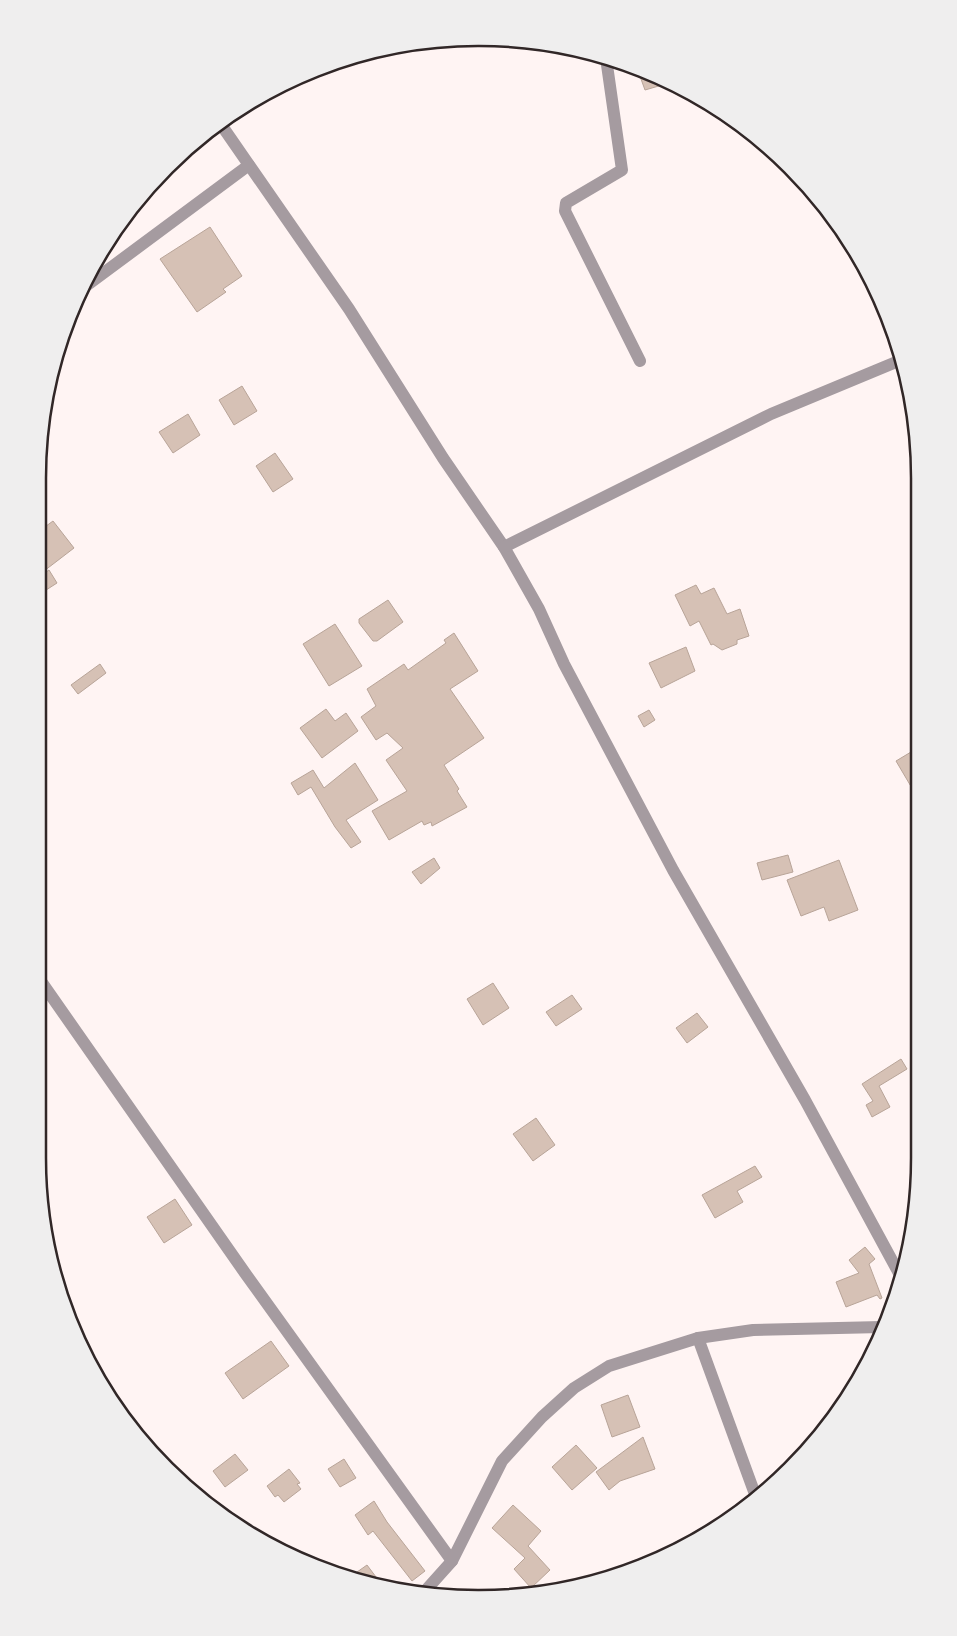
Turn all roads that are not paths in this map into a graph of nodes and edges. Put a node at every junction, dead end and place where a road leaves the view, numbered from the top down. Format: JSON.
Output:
{"nodes":[{"id":1,"x":607,"y":66,"type":"edge"},
{"id":2,"x":224,"y":129,"type":"edge"},
{"id":3,"x":249,"y":166,"type":"junction"},
{"id":4,"x":95,"y":279,"type":"edge"},
{"id":5,"x":640,"y":361,"type":"dead end"},
{"id":6,"x":895,"y":363,"type":"edge"},
{"id":7,"x":504,"y":547,"type":"junction"},
{"id":8,"x":46,"y":988,"type":"edge"},
{"id":9,"x":896,"y":1269,"type":"edge"},
{"id":10,"x":876,"y":1327,"type":"edge"},
{"id":11,"x":698,"y":1338,"type":"junction"},
{"id":12,"x":754,"y":1490,"type":"edge"},
{"id":13,"x":452,"y":1561,"type":"junction"},
{"id":14,"x":429,"y":1587,"type":"edge"}],
"edges":[{"from":1,"to":5,"type":"street"},
{"from":2,"to":3,"type":"street"},
{"from":3,"to":4,"type":"street"},
{"from":3,"to":7,"type":"street"},
{"from":6,"to":7,"type":"street"},
{"from":7,"to":9,"type":"street"},
{"from":8,"to":13,"type":"street"},
{"from":10,"to":11,"type":"street"},
{"from":11,"to":12,"type":"street"},
{"from":11,"to":13,"type":"street"},
{"from":13,"to":14,"type":"street"}]}
